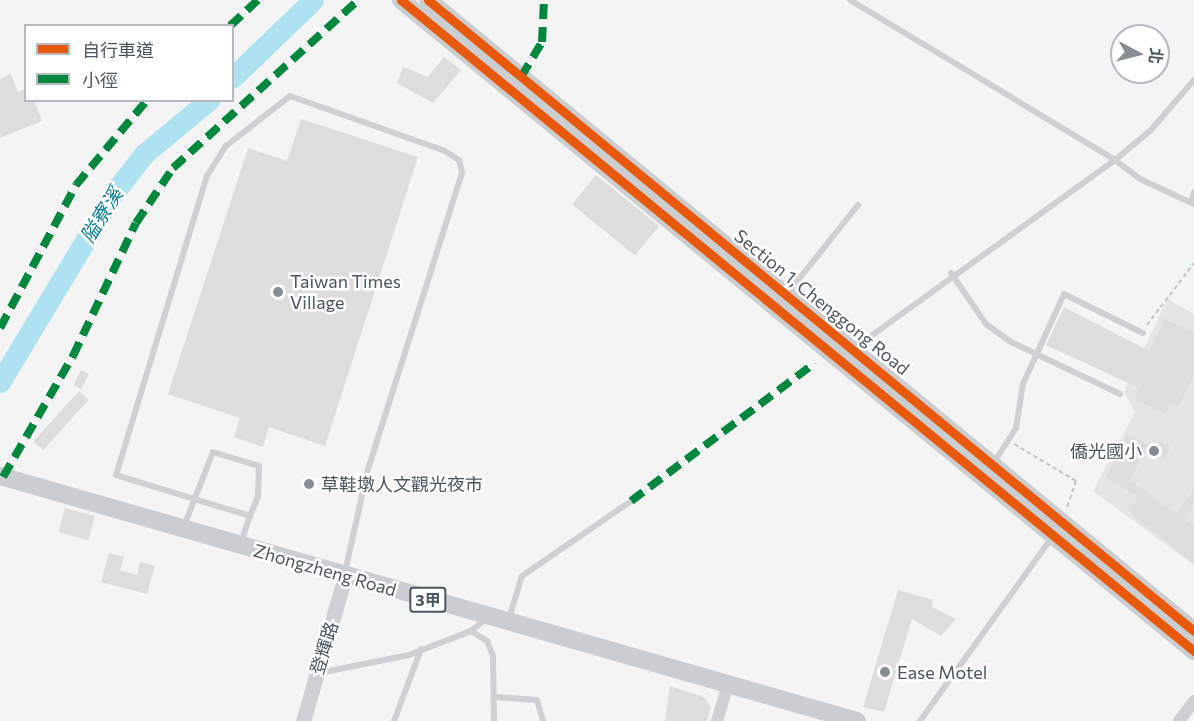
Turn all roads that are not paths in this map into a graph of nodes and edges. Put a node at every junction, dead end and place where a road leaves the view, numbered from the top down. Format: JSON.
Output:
{"nodes":[{"id":1,"x":400,"y":0,"type":"edge"},
{"id":2,"x":428,"y":0,"type":"edge"},
{"id":3,"x":850,"y":0,"type":"edge"},
{"id":4,"x":1194,"y":80,"type":"edge"},
{"id":5,"x":1115,"y":160,"type":"junction"},
{"id":6,"x":1194,"y":192,"type":"edge"},
{"id":7,"x":1192,"y":203,"type":"edge"},
{"id":8,"x":858,"y":205,"type":"dead end"},
{"id":9,"x":951,"y":273,"type":"junction"},
{"id":10,"x":787,"y":295,"type":"junction"},
{"id":11,"x":1143,"y":333,"type":"road end"},
{"id":12,"x":853,"y":349,"type":"junction"},
{"id":13,"x":832,"y":354,"type":"junction"},
{"id":14,"x":1034,"y":354,"type":"junction"},
{"id":15,"x":1120,"y":394,"type":"dead end"},
{"id":16,"x":993,"y":465,"type":"junction"},
{"id":17,"x":0,"y":476,"type":"edge"},
{"id":18,"x":194,"y":501,"type":"junction"},
{"id":19,"x":631,"y":501,"type":"dead end"},
{"id":20,"x":250,"y":516,"type":"junction"},
{"id":21,"x":182,"y":529,"type":"junction"},
{"id":22,"x":1058,"y":529,"type":"junction"},
{"id":23,"x":240,"y":546,"type":"junction"},
{"id":24,"x":345,"y":576,"type":"junction"},
{"id":25,"x":488,"y":618,"type":"junction"},
{"id":26,"x":507,"y":623,"type":"junction"},
{"id":27,"x":471,"y":631,"type":"junction"},
{"id":28,"x":1194,"y":631,"type":"edge"},
{"id":29,"x":421,"y":649,"type":"junction"},
{"id":30,"x":1194,"y":651,"type":"edge"},
{"id":31,"x":317,"y":673,"type":"junction"},
{"id":32,"x":728,"y":684,"type":"junction"},
{"id":33,"x":496,"y":697,"type":"junction"},
{"id":34,"x":1194,"y":700,"type":"edge"},
{"id":35,"x":303,"y":721,"type":"edge"},
{"id":36,"x":394,"y":721,"type":"edge"},
{"id":37,"x":494,"y":721,"type":"edge"},
{"id":38,"x":543,"y":721,"type":"edge"},
{"id":39,"x":717,"y":721,"type":"edge"},
{"id":40,"x":858,"y":721,"type":"edge"},
{"id":41,"x":921,"y":721,"type":"edge"},
{"id":42,"x":1179,"y":721,"type":"edge"}],
"edges":[{"from":1,"to":13,"type":"main road","name":"Section 1, Chenggong Road"},
{"from":2,"to":10,"type":"main road","name":"Section 1, Chenggong Road"},
{"from":3,"to":5,"type":"lane"},
{"from":4,"to":5,"type":"lane"},
{"from":5,"to":7,"type":"lane"},
{"from":5,"to":9,"type":"lane"},
{"from":6,"to":7,"type":"lane"},
{"from":8,"to":10,"type":"lane"},
{"from":9,"to":12,"type":"lane"},
{"from":9,"to":14,"type":"lane"},
{"from":10,"to":12,"type":"main road","name":"Section 1, Chenggong Road"},
{"from":11,"to":14,"type":"lane"},
{"from":12,"to":13,"type":"lane"},
{"from":12,"to":16,"type":"main road","name":"Section 1, Chenggong Road"},
{"from":13,"to":22,"type":"main road","name":"Section 1, Chenggong Road"},
{"from":14,"to":15,"type":"lane"},
{"from":14,"to":16,"type":"lane"},
{"from":16,"to":22,"type":"main road","name":"Section 1, Chenggong Road"},
{"from":17,"to":21,"type":"main road","name":"Zhongzheng Road","number":"3甲"},
{"from":18,"to":20,"type":"lane"},
{"from":18,"to":20,"type":"lane"},
{"from":18,"to":21,"type":"lane"},
{"from":18,"to":24,"type":"lane"},
{"from":19,"to":26,"type":"lane"},
{"from":20,"to":23,"type":"lane"},
{"from":21,"to":23,"type":"main road","name":"Zhongzheng Road","number":"3甲"},
{"from":22,"to":28,"type":"main road","name":"Section 1, Chenggong Road"},
{"from":22,"to":30,"type":"main road","name":"Section 1, Chenggong Road"},
{"from":22,"to":41,"type":"lane"},
{"from":23,"to":24,"type":"main road","name":"Zhongzheng Road","number":"3甲"},
{"from":24,"to":25,"type":"main road","name":"Zhongzheng Road","number":"3甲"},
{"from":24,"to":31,"type":"street","name":"登輝路"},
{"from":25,"to":26,"type":"main road","name":"Zhongzheng Road","number":"3甲"},
{"from":25,"to":27,"type":"lane"},
{"from":26,"to":32,"type":"main road","name":"Zhongzheng Road","number":"3甲"},
{"from":27,"to":29,"type":"lane"},
{"from":27,"to":33,"type":"lane"},
{"from":29,"to":31,"type":"lane"},
{"from":29,"to":36,"type":"lane"},
{"from":31,"to":35,"type":"street","name":"登輝路"},
{"from":32,"to":39,"type":"street"},
{"from":32,"to":40,"type":"main road","name":"Zhongzheng Road","number":"3甲"},
{"from":33,"to":37,"type":"lane"},
{"from":33,"to":38,"type":"lane"},
{"from":34,"to":42,"type":"street"}]}
